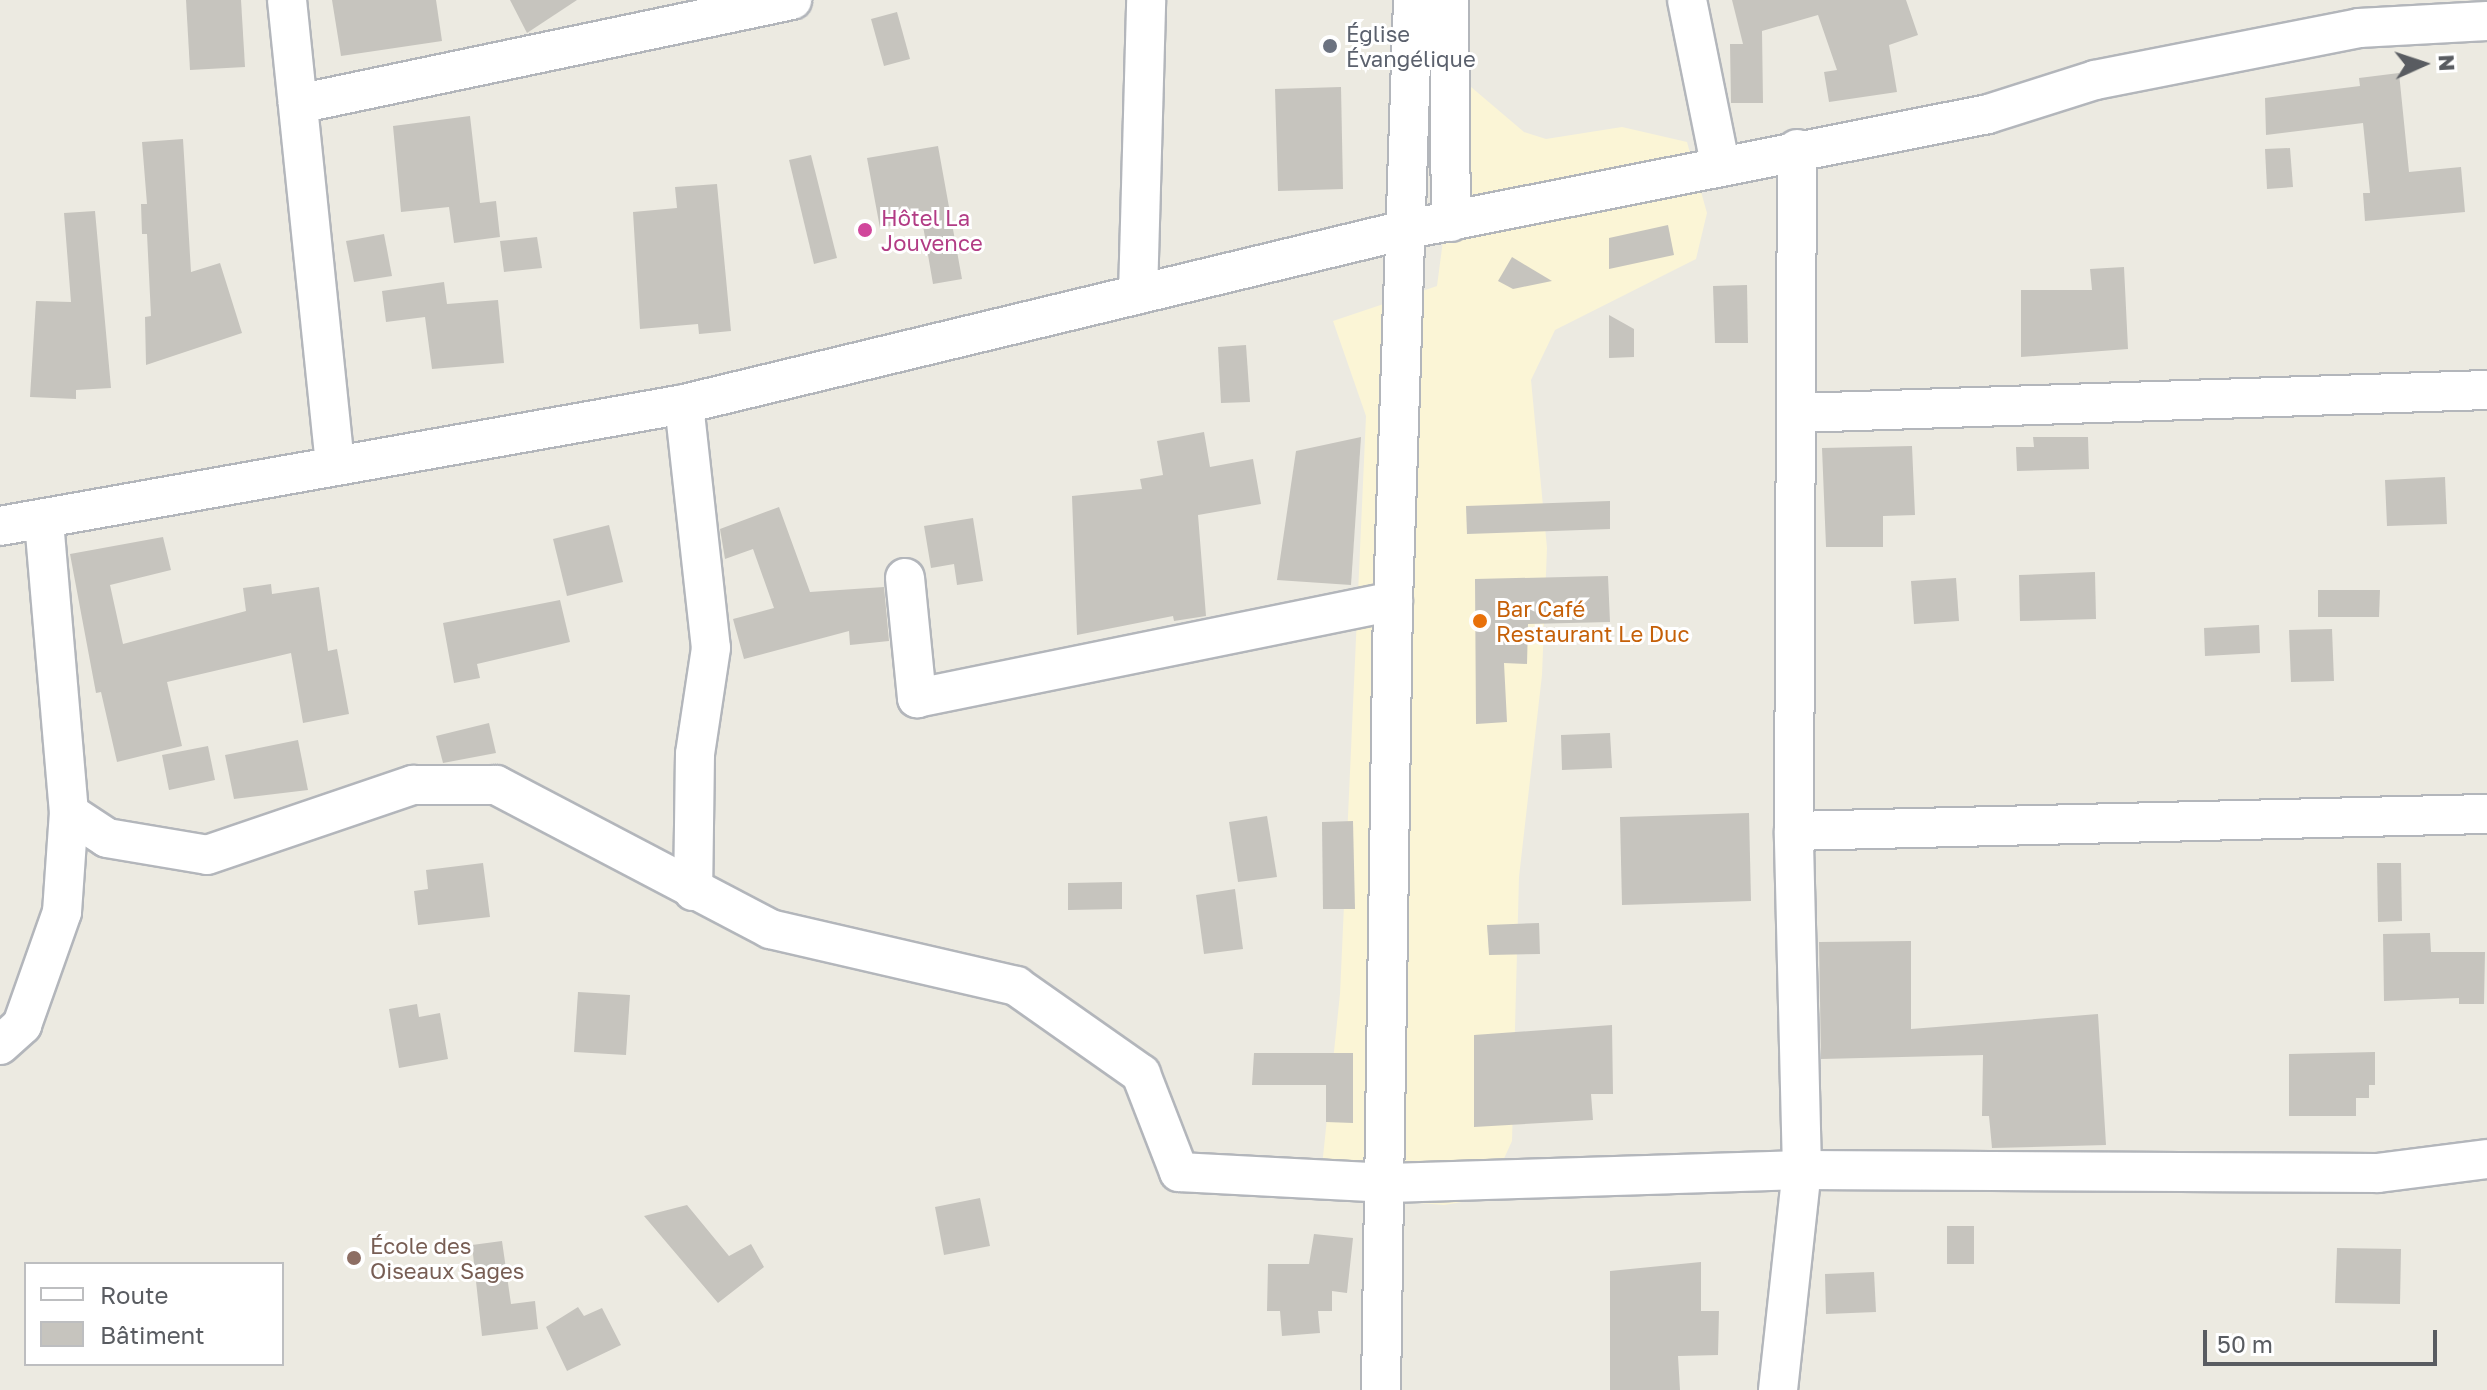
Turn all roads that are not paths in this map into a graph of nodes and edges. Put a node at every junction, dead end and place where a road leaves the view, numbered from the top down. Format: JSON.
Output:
{"nodes":[{"id":1,"x":287,"y":0,"type":"edge"},
{"id":2,"x":792,"y":0,"type":"edge"},
{"id":3,"x":1146,"y":0,"type":"edge"},
{"id":4,"x":1413,"y":0,"type":"edge"},
{"id":5,"x":1449,"y":0,"type":"edge"},
{"id":6,"x":1687,"y":0,"type":"edge"},
{"id":7,"x":2487,"y":21,"type":"edge"},
{"id":8,"x":298,"y":104,"type":"junction"},
{"id":9,"x":1797,"y":149,"type":"junction"},
{"id":10,"x":1720,"y":164,"type":"junction"},
{"id":11,"x":1451,"y":222,"type":"junction"},
{"id":12,"x":1409,"y":229,"type":"junction"},
{"id":13,"x":1138,"y":294,"type":"junction"},
{"id":14,"x":2487,"y":390,"type":"edge"},
{"id":15,"x":684,"y":404,"type":"junction"},
{"id":16,"x":1797,"y":413,"type":"junction"},
{"id":17,"x":335,"y":463,"type":"junction"},
{"id":18,"x":44,"y":519,"type":"junction"},
{"id":19,"x":0,"y":526,"type":"edge"},
{"id":20,"x":905,"y":578,"type":"dead end"},
{"id":21,"x":1393,"y":601,"type":"junction"},
{"id":22,"x":69,"y":813,"type":"junction"},
{"id":23,"x":2487,"y":814,"type":"edge"},
{"id":24,"x":1794,"y":831,"type":"junction"},
{"id":25,"x":693,"y":891,"type":"junction"},
{"id":26,"x":0,"y":1045,"type":"edge"},
{"id":27,"x":2487,"y":1159,"type":"edge"},
{"id":28,"x":1802,"y":1170,"type":"junction"},
{"id":29,"x":1389,"y":1183,"type":"junction"},
{"id":30,"x":1381,"y":1390,"type":"edge"},
{"id":31,"x":1778,"y":1390,"type":"edge"}],
"edges":[{"from":1,"to":8,"type":"street"},
{"from":2,"to":8,"type":"street"},
{"from":3,"to":13,"type":"street"},
{"from":4,"to":12,"type":"street"},
{"from":5,"to":11,"type":"street"},
{"from":6,"to":10,"type":"street"},
{"from":7,"to":9,"type":"street"},
{"from":8,"to":17,"type":"street"},
{"from":9,"to":10,"type":"street"},
{"from":9,"to":16,"type":"street"},
{"from":10,"to":11,"type":"street"},
{"from":11,"to":12,"type":"street"},
{"from":12,"to":13,"type":"street"},
{"from":12,"to":21,"type":"street"},
{"from":13,"to":15,"type":"street"},
{"from":14,"to":16,"type":"street"},
{"from":15,"to":17,"type":"street"},
{"from":15,"to":25,"type":"street"},
{"from":16,"to":24,"type":"street"},
{"from":17,"to":18,"type":"street"},
{"from":18,"to":19,"type":"street"},
{"from":18,"to":22,"type":"street"},
{"from":20,"to":21,"type":"street"},
{"from":21,"to":29,"type":"street"},
{"from":22,"to":25,"type":"street"},
{"from":22,"to":26,"type":"street"},
{"from":23,"to":24,"type":"street"},
{"from":24,"to":28,"type":"street"},
{"from":25,"to":29,"type":"street"},
{"from":27,"to":28,"type":"street"},
{"from":28,"to":29,"type":"street"},
{"from":28,"to":31,"type":"street"},
{"from":29,"to":30,"type":"street"}]}
